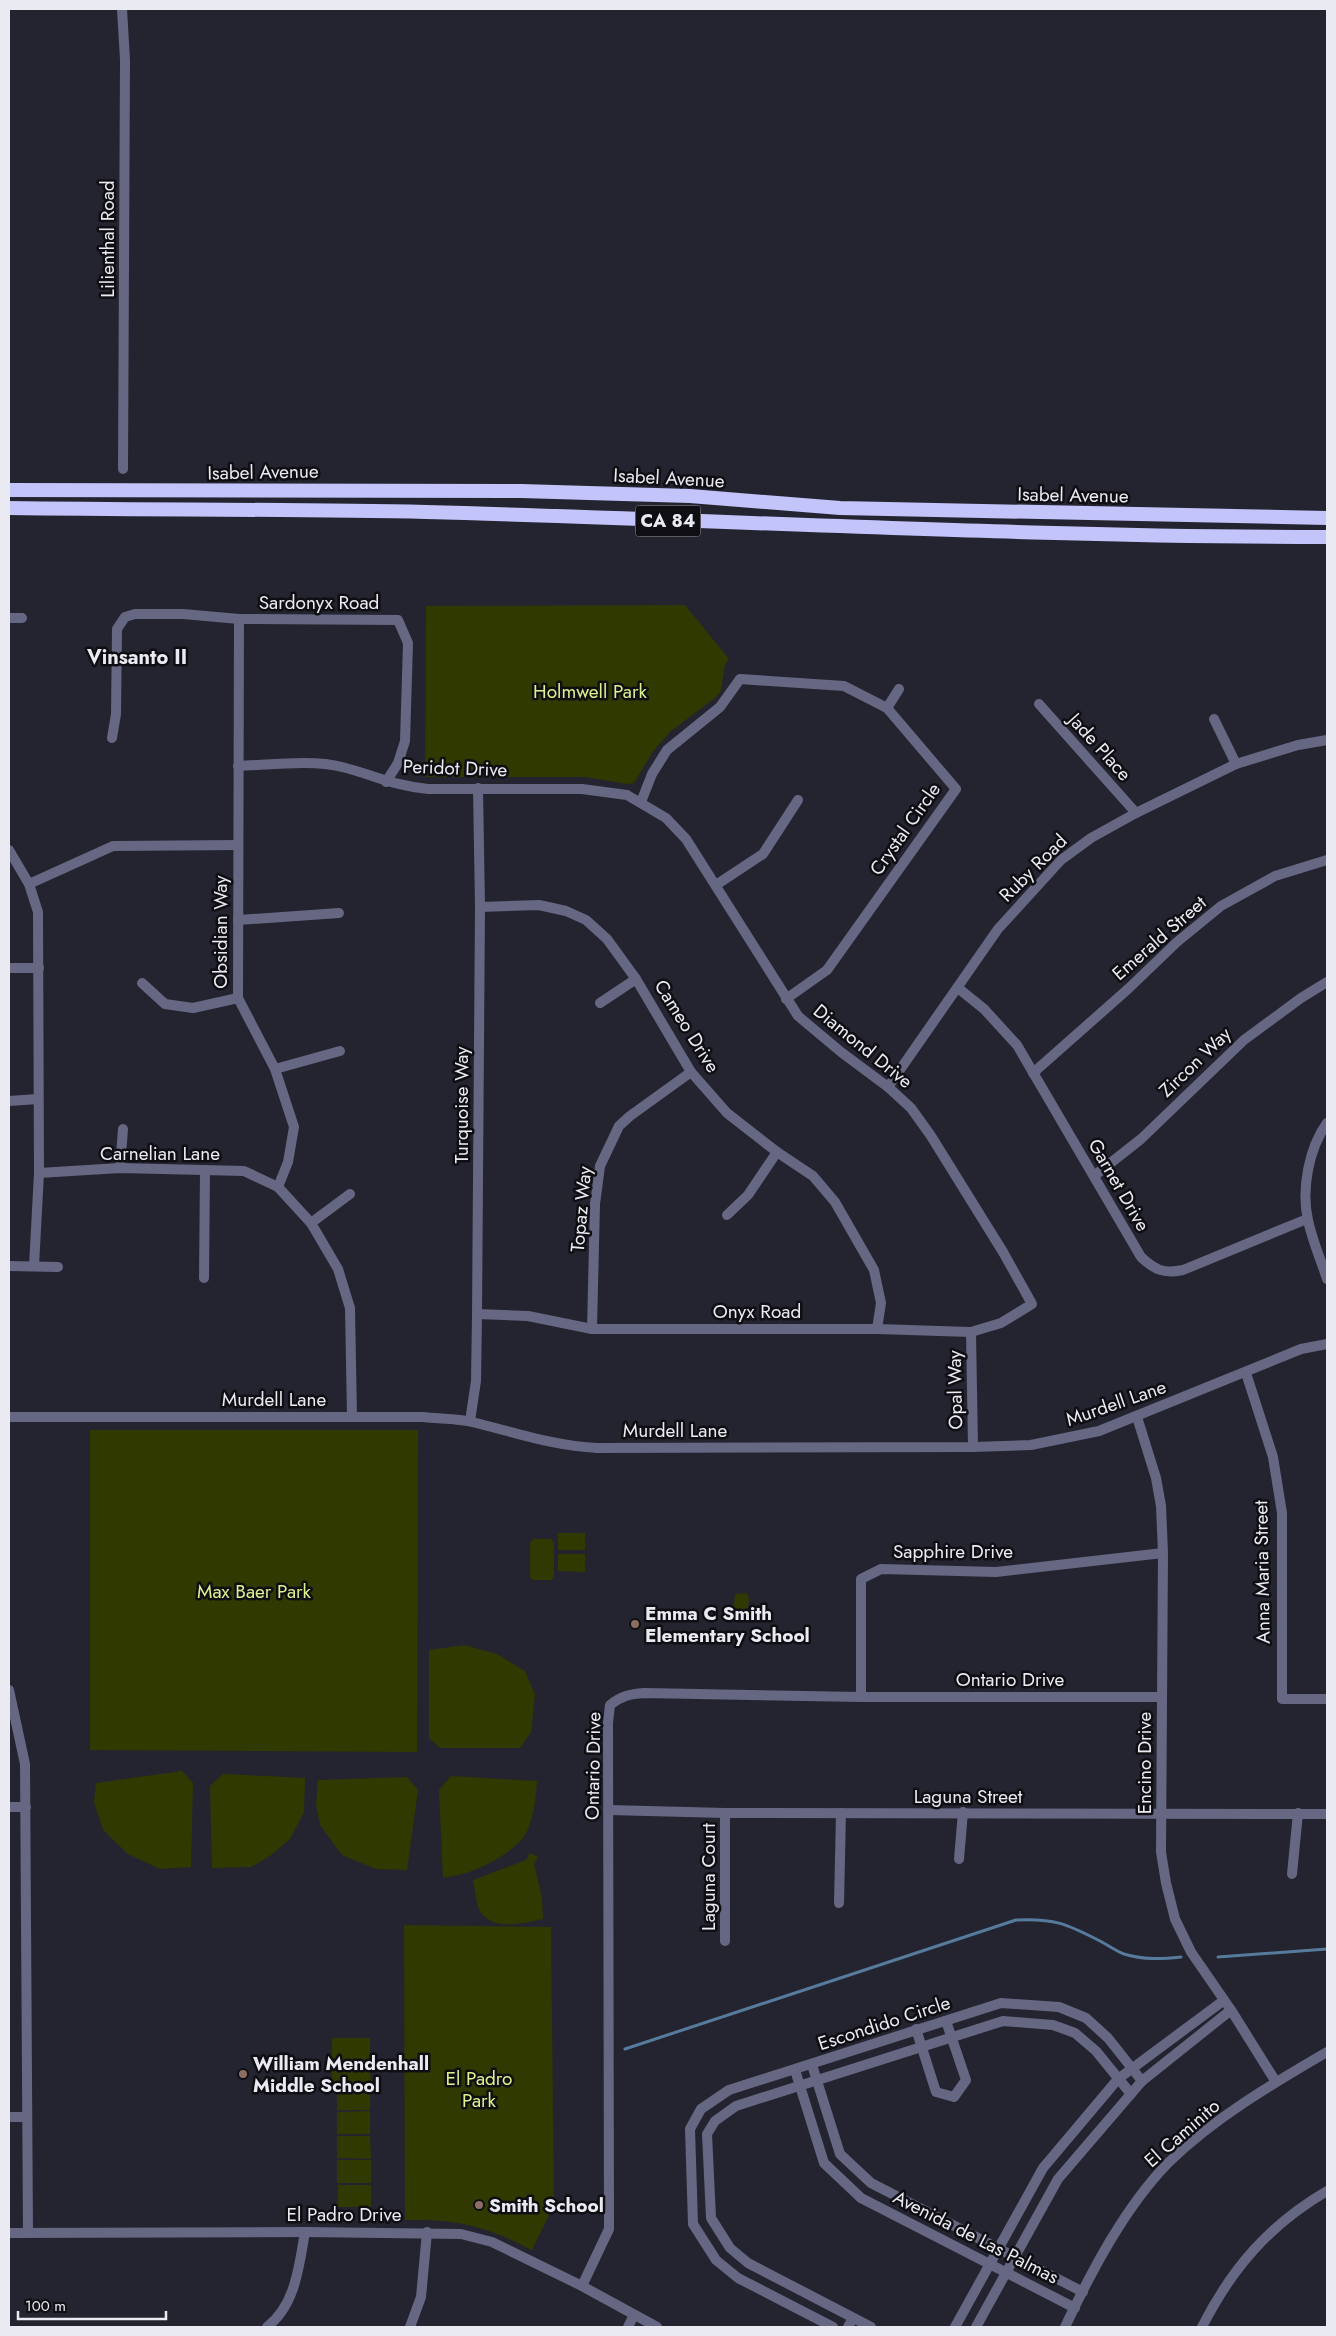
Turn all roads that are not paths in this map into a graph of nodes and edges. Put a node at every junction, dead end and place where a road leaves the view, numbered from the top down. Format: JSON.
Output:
{"nodes":[{"id":1,"x":122,"y":9,"type":"edge"},
{"id":2,"x":123,"y":469,"type":"dead end"},
{"id":3,"x":9,"y":490,"type":"edge"},
{"id":4,"x":9,"y":508,"type":"edge"},
{"id":5,"x":1327,"y":518,"type":"edge"},
{"id":6,"x":1327,"y":537,"type":"edge"},
{"id":7,"x":9,"y":618,"type":"edge"},
{"id":8,"x":22,"y":618,"type":"dead end"},
{"id":9,"x":239,"y":619,"type":"junction"},
{"id":10,"x":899,"y":689,"type":"dead end"},
{"id":11,"x":1039,"y":704,"type":"dead end"},
{"id":12,"x":887,"y":708,"type":"junction"},
{"id":13,"x":1214,"y":719,"type":"dead end"},
{"id":14,"x":112,"y":738,"type":"dead end"},
{"id":15,"x":1327,"y":740,"type":"edge"},
{"id":16,"x":1236,"y":764,"type":"junction"},
{"id":17,"x":238,"y":766,"type":"junction"},
{"id":18,"x":386,"y":782,"type":"junction"},
{"id":19,"x":478,"y":788,"type":"junction"},
{"id":20,"x":798,"y":800,"type":"dead end"},
{"id":21,"x":641,"y":802,"type":"junction"},
{"id":22,"x":1136,"y":812,"type":"junction"},
{"id":23,"x":238,"y":844,"type":"junction"},
{"id":24,"x":9,"y":850,"type":"edge"},
{"id":25,"x":1327,"y":860,"type":"edge"},
{"id":26,"x":29,"y":884,"type":"junction"},
{"id":27,"x":716,"y":885,"type":"junction"},
{"id":28,"x":480,"y":907,"type":"junction"},
{"id":29,"x":339,"y":913,"type":"dead end"},
{"id":30,"x":238,"y":920,"type":"junction"},
{"id":31,"x":9,"y":968,"type":"edge"},
{"id":32,"x":39,"y":968,"type":"junction"},
{"id":33,"x":636,"y":979,"type":"junction"},
{"id":34,"x":1327,"y":982,"type":"edge"},
{"id":35,"x":142,"y":984,"type":"dead end"},
{"id":36,"x":958,"y":988,"type":"junction"},
{"id":37,"x":238,"y":998,"type":"junction"},
{"id":38,"x":786,"y":999,"type":"junction"},
{"id":39,"x":600,"y":1002,"type":"dead end"},
{"id":40,"x":340,"y":1051,"type":"dead end"},
{"id":41,"x":276,"y":1069,"type":"junction"},
{"id":42,"x":690,"y":1072,"type":"junction"},
{"id":43,"x":1033,"y":1073,"type":"junction"},
{"id":44,"x":888,"y":1087,"type":"junction"},
{"id":45,"x":38,"y":1099,"type":"junction"},
{"id":46,"x":9,"y":1101,"type":"edge"},
{"id":47,"x":1327,"y":1123,"type":"edge"},
{"id":48,"x":123,"y":1129,"type":"dead end"},
{"id":49,"x":777,"y":1152,"type":"junction"},
{"id":50,"x":120,"y":1168,"type":"junction"},
{"id":51,"x":205,"y":1170,"type":"junction"},
{"id":52,"x":39,"y":1173,"type":"junction"},
{"id":53,"x":1094,"y":1176,"type":"junction"},
{"id":54,"x":278,"y":1187,"type":"junction"},
{"id":55,"x":350,"y":1194,"type":"dead end"},
{"id":56,"x":728,"y":1216,"type":"dead end"},
{"id":57,"x":1307,"y":1219,"type":"junction"},
{"id":58,"x":311,"y":1223,"type":"junction"},
{"id":59,"x":9,"y":1266,"type":"edge"},
{"id":60,"x":34,"y":1266,"type":"junction"},
{"id":61,"x":58,"y":1267,"type":"dead end"},
{"id":62,"x":204,"y":1278,"type":"dead end"},
{"id":63,"x":1327,"y":1279,"type":"edge"},
{"id":64,"x":1032,"y":1304,"type":"joint"},
{"id":65,"x":477,"y":1314,"type":"junction"},
{"id":66,"x":592,"y":1329,"type":"junction"},
{"id":67,"x":877,"y":1329,"type":"junction"},
{"id":68,"x":971,"y":1332,"type":"junction"},
{"id":69,"x":1327,"y":1344,"type":"edge"},
{"id":70,"x":1246,"y":1372,"type":"junction"},
{"id":71,"x":9,"y":1417,"type":"edge"},
{"id":72,"x":352,"y":1417,"type":"junction"},
{"id":73,"x":1137,"y":1417,"type":"junction"},
{"id":74,"x":470,"y":1421,"type":"junction"},
{"id":75,"x":974,"y":1447,"type":"junction"},
{"id":76,"x":1163,"y":1553,"type":"junction"},
{"id":77,"x":9,"y":1690,"type":"edge"},
{"id":78,"x":861,"y":1697,"type":"junction"},
{"id":79,"x":1161,"y":1697,"type":"junction"},
{"id":80,"x":1327,"y":1699,"type":"edge"},
{"id":81,"x":9,"y":1807,"type":"edge"},
{"id":82,"x":26,"y":1807,"type":"junction"},
{"id":83,"x":609,"y":1810,"type":"junction"},
{"id":84,"x":963,"y":1812,"type":"junction"},
{"id":85,"x":725,"y":1813,"type":"junction"},
{"id":86,"x":842,"y":1813,"type":"junction"},
{"id":87,"x":1298,"y":1813,"type":"junction"},
{"id":88,"x":1327,"y":1814,"type":"edge"},
{"id":89,"x":1161,"y":1815,"type":"junction"},
{"id":90,"x":959,"y":1859,"type":"dead end"},
{"id":91,"x":1292,"y":1874,"type":"dead end"},
{"id":92,"x":839,"y":1903,"type":"dead end"},
{"id":93,"x":726,"y":1941,"type":"dead end"},
{"id":94,"x":1223,"y":2001,"type":"junction"},
{"id":95,"x":1231,"y":2010,"type":"junction"},
{"id":96,"x":946,"y":2021,"type":"junction"},
{"id":97,"x":916,"y":2029,"type":"junction"},
{"id":98,"x":952,"y":2038,"type":"junction"},
{"id":99,"x":921,"y":2046,"type":"junction"},
{"id":100,"x":1327,"y":2052,"type":"edge"},
{"id":101,"x":812,"y":2065,"type":"junction"},
{"id":102,"x":1132,"y":2068,"type":"junction"},
{"id":103,"x":795,"y":2070,"type":"junction"},
{"id":104,"x":1118,"y":2079,"type":"junction"},
{"id":105,"x":817,"y":2082,"type":"junction"},
{"id":106,"x":1142,"y":2082,"type":"junction"},
{"id":107,"x":1276,"y":2082,"type":"junction"},
{"id":108,"x":800,"y":2087,"type":"junction"},
{"id":109,"x":1131,"y":2094,"type":"junction"},
{"id":110,"x":9,"y":2117,"type":"edge"},
{"id":111,"x":26,"y":2117,"type":"junction"},
{"id":112,"x":708,"y":2177,"type":"junction"},
{"id":113,"x":690,"y":2178,"type":"junction"},
{"id":114,"x":871,"y":2183,"type":"junction"},
{"id":115,"x":1327,"y":2191,"type":"edge"},
{"id":116,"x":861,"y":2198,"type":"junction"},
{"id":117,"x":304,"y":2232,"type":"junction"},
{"id":118,"x":427,"y":2232,"type":"junction"},
{"id":119,"x":28,"y":2233,"type":"junction"},
{"id":120,"x":9,"y":2234,"type":"edge"},
{"id":121,"x":998,"y":2248,"type":"junction"},
{"id":122,"x":1013,"y":2256,"type":"junction"},
{"id":123,"x":990,"y":2264,"type":"junction"},
{"id":124,"x":1005,"y":2272,"type":"junction"},
{"id":125,"x":582,"y":2286,"type":"junction"},
{"id":126,"x":1083,"y":2292,"type":"junction"},
{"id":127,"x":1074,"y":2308,"type":"junction"},
{"id":128,"x":634,"y":2316,"type":"junction"},
{"id":129,"x":851,"y":2323,"type":"edge"},
{"id":130,"x":267,"y":2327,"type":"edge"},
{"id":131,"x":410,"y":2327,"type":"edge"},
{"id":132,"x":628,"y":2327,"type":"edge"},
{"id":133,"x":657,"y":2327,"type":"edge"},
{"id":134,"x":833,"y":2327,"type":"edge"},
{"id":135,"x":871,"y":2327,"type":"edge"},
{"id":136,"x":955,"y":2327,"type":"edge"},
{"id":137,"x":976,"y":2327,"type":"edge"},
{"id":138,"x":1065,"y":2327,"type":"edge"},
{"id":139,"x":1202,"y":2327,"type":"edge"}],
"edges":[{"from":1,"to":2,"type":"street","name":"Lilienthal Road"},
{"from":3,"to":5,"type":"highway","name":"Isabel Avenue"},
{"from":4,"to":6,"type":"highway","name":"Isabel Avenue","number":"CA 84"},
{"from":7,"to":8,"type":"street"},
{"from":9,"to":14,"type":"street","name":"Sardonyx Road"},
{"from":9,"to":17,"type":"street","name":"Obsidian Way"},
{"from":9,"to":18,"type":"street","name":"Sardonyx Road"},
{"from":10,"to":12,"type":"street"},
{"from":11,"to":22,"type":"street","name":"Jade Place"},
{"from":12,"to":21,"type":"street","name":"Crystal Circle"},
{"from":12,"to":38,"type":"street","name":"Crystal Circle"},
{"from":13,"to":16,"type":"street"},
{"from":15,"to":16,"type":"street","name":"Ruby Road"},
{"from":16,"to":22,"type":"street","name":"Ruby Road"},
{"from":17,"to":18,"type":"street","name":"Peridot Drive"},
{"from":17,"to":23,"type":"street","name":"Obsidian Way"},
{"from":18,"to":19,"type":"street","name":"Peridot Drive"},
{"from":19,"to":21,"type":"street","name":"Peridot Drive"},
{"from":19,"to":28,"type":"street","name":"Turquoise Way"},
{"from":20,"to":27,"type":"street"},
{"from":21,"to":27,"type":"street","name":"Diamond Drive"},
{"from":22,"to":36,"type":"street","name":"Ruby Road"},
{"from":23,"to":26,"type":"street"},
{"from":23,"to":30,"type":"street","name":"Obsidian Way"},
{"from":24,"to":26,"type":"street"},
{"from":25,"to":43,"type":"street","name":"Emerald Street"},
{"from":26,"to":32,"type":"street"},
{"from":27,"to":38,"type":"street","name":"Diamond Drive"},
{"from":28,"to":33,"type":"street","name":"Cameo Drive"},
{"from":28,"to":65,"type":"street","name":"Turquoise Way"},
{"from":29,"to":30,"type":"street"},
{"from":30,"to":37,"type":"street","name":"Obsidian Way"},
{"from":31,"to":32,"type":"street"},
{"from":32,"to":45,"type":"street"},
{"from":33,"to":39,"type":"street"},
{"from":33,"to":42,"type":"street","name":"Cameo Drive"},
{"from":34,"to":53,"type":"street","name":"Zircon Way"},
{"from":35,"to":37,"type":"street"},
{"from":36,"to":43,"type":"street","name":"Garnet Drive"},
{"from":36,"to":44,"type":"street","name":"Ruby Road"},
{"from":37,"to":41,"type":"street","name":"Obsidian Way"},
{"from":38,"to":44,"type":"street","name":"Diamond Drive"},
{"from":40,"to":41,"type":"street"},
{"from":41,"to":54,"type":"street","name":"Obsidian Way"},
{"from":42,"to":49,"type":"street","name":"Cameo Drive"},
{"from":42,"to":66,"type":"street","name":"Topaz Way"},
{"from":43,"to":53,"type":"street","name":"Garnet Drive"},
{"from":44,"to":64,"type":"street","name":"Diamond Drive"},
{"from":45,"to":46,"type":"street"},
{"from":45,"to":52,"type":"street"},
{"from":47,"to":57,"type":"street"},
{"from":48,"to":50,"type":"street"},
{"from":49,"to":56,"type":"street"},
{"from":49,"to":67,"type":"street","name":"Cameo Drive"},
{"from":50,"to":51,"type":"street","name":"Carnelian Lane"},
{"from":50,"to":52,"type":"street","name":"Carnelian Lane"},
{"from":51,"to":54,"type":"street","name":"Carnelian Lane"},
{"from":51,"to":62,"type":"street"},
{"from":52,"to":60,"type":"street"},
{"from":53,"to":57,"type":"street","name":"Garnet Drive"},
{"from":54,"to":58,"type":"street"},
{"from":55,"to":58,"type":"street"},
{"from":57,"to":63,"type":"street"},
{"from":58,"to":72,"type":"street"},
{"from":59,"to":60,"type":"street"},
{"from":60,"to":61,"type":"street"},
{"from":64,"to":68,"type":"street","name":"Onyx Road"},
{"from":65,"to":66,"type":"street","name":"Onyx Road"},
{"from":65,"to":74,"type":"street","name":"Turquoise Way"},
{"from":66,"to":67,"type":"street","name":"Onyx Road"},
{"from":67,"to":68,"type":"street","name":"Onyx Road"},
{"from":68,"to":75,"type":"street","name":"Opal Way"},
{"from":69,"to":70,"type":"street","name":"Murdell Lane"},
{"from":70,"to":73,"type":"street","name":"Murdell Lane"},
{"from":70,"to":80,"type":"street","name":"Anna Maria Street"},
{"from":71,"to":72,"type":"street","name":"Murdell Lane"},
{"from":72,"to":74,"type":"street","name":"Murdell Lane"},
{"from":73,"to":75,"type":"street","name":"Murdell Lane"},
{"from":73,"to":76,"type":"street","name":"Encino Drive"},
{"from":74,"to":75,"type":"street","name":"Murdell Lane"},
{"from":76,"to":78,"type":"street","name":"Sapphire Drive"},
{"from":76,"to":79,"type":"street","name":"Encino Drive"},
{"from":77,"to":82,"type":"street"},
{"from":78,"to":79,"type":"street","name":"Ontario Drive"},
{"from":78,"to":83,"type":"street","name":"Ontario Drive"},
{"from":79,"to":89,"type":"street","name":"Encino Drive"},
{"from":81,"to":82,"type":"street"},
{"from":82,"to":111,"type":"street"},
{"from":83,"to":85,"type":"street","name":"Laguna Street"},
{"from":83,"to":125,"type":"street","name":"Ontario Drive"},
{"from":84,"to":86,"type":"street","name":"Laguna Street"},
{"from":84,"to":89,"type":"street","name":"Laguna Street"},
{"from":84,"to":90,"type":"street"},
{"from":85,"to":86,"type":"street","name":"Laguna Street"},
{"from":85,"to":93,"type":"street","name":"Laguna Court"},
{"from":86,"to":92,"type":"street"},
{"from":87,"to":88,"type":"street","name":"Laguna Street"},
{"from":87,"to":89,"type":"street","name":"Laguna Street"},
{"from":87,"to":91,"type":"street"},
{"from":89,"to":94,"type":"street","name":"Encino Drive"},
{"from":94,"to":95,"type":"street","name":"Encino Drive"},
{"from":94,"to":102,"type":"street"},
{"from":95,"to":106,"type":"street"},
{"from":95,"to":107,"type":"street","name":"Encino Drive"},
{"from":96,"to":97,"type":"street","name":"Escondido Circle"},
{"from":96,"to":98,"type":"street"},
{"from":96,"to":102,"type":"street","name":"Escondido Circle"},
{"from":97,"to":99,"type":"street"},
{"from":97,"to":101,"type":"street","name":"Escondido Circle"},
{"from":98,"to":99,"type":"street","name":"Escondido Circle"},
{"from":98,"to":99,"type":"street"},
{"from":98,"to":104,"type":"street","name":"Escondido Circle"},
{"from":99,"to":105,"type":"street","name":"Escondido Circle"},
{"from":100,"to":107,"type":"street","name":"El Caminito"},
{"from":101,"to":103,"type":"street","name":"Escondido Circle"},
{"from":101,"to":105,"type":"street","name":"Avenida de Las Palmas"},
{"from":102,"to":104,"type":"street"},
{"from":102,"to":106,"type":"street","name":"Escondido Circle"},
{"from":103,"to":108,"type":"street","name":"Avenida de Las Palmas"},
{"from":103,"to":113,"type":"street","name":"Escondido Circle"},
{"from":104,"to":109,"type":"street","name":"Escondido Circle"},
{"from":104,"to":121,"type":"street"},
{"from":105,"to":108,"type":"street","name":"Escondido Circle"},
{"from":105,"to":114,"type":"street","name":"Avenida de Las Palmas"},
{"from":106,"to":109,"type":"street"},
{"from":107,"to":126,"type":"street","name":"El Caminito"},
{"from":108,"to":112,"type":"street","name":"Escondido Circle"},
{"from":108,"to":116,"type":"street","name":"Avenida de Las Palmas"},
{"from":109,"to":122,"type":"street"},
{"from":110,"to":111,"type":"street"},
{"from":111,"to":119,"type":"street"},
{"from":112,"to":113,"type":"street"},
{"from":112,"to":129,"type":"street","name":"Escondido Circle"},
{"from":113,"to":134,"type":"street","name":"Escondido Circle"},
{"from":114,"to":116,"type":"street","name":"Avenida de Las Palmas"},
{"from":114,"to":121,"type":"street","name":"Avenida de Las Palmas"},
{"from":115,"to":139,"type":"street"},
{"from":116,"to":123,"type":"street","name":"Avenida de Las Palmas"},
{"from":117,"to":118,"type":"street","name":"El Padro Drive"},
{"from":117,"to":119,"type":"street","name":"El Padro Drive"},
{"from":117,"to":130,"type":"street"},
{"from":118,"to":125,"type":"street","name":"El Padro Drive"},
{"from":118,"to":131,"type":"street"},
{"from":119,"to":120,"type":"street","name":"El Padro Drive"},
{"from":121,"to":122,"type":"street","name":"Avenida de Las Palmas"},
{"from":121,"to":123,"type":"street"},
{"from":122,"to":124,"type":"street"},
{"from":122,"to":126,"type":"street","name":"Avenida de Las Palmas"},
{"from":123,"to":124,"type":"street","name":"Avenida de Las Palmas"},
{"from":123,"to":136,"type":"street"},
{"from":124,"to":127,"type":"street","name":"Avenida de Las Palmas"},
{"from":124,"to":137,"type":"street"},
{"from":125,"to":128,"type":"street","name":"El Padro Drive"},
{"from":126,"to":127,"type":"street","name":"El Caminito"},
{"from":127,"to":138,"type":"street","name":"El Caminito"},
{"from":128,"to":132,"type":"street"},
{"from":128,"to":133,"type":"street","name":"El Padro Drive"},
{"from":129,"to":135,"type":"street","name":"Escondido Circle"}]}
